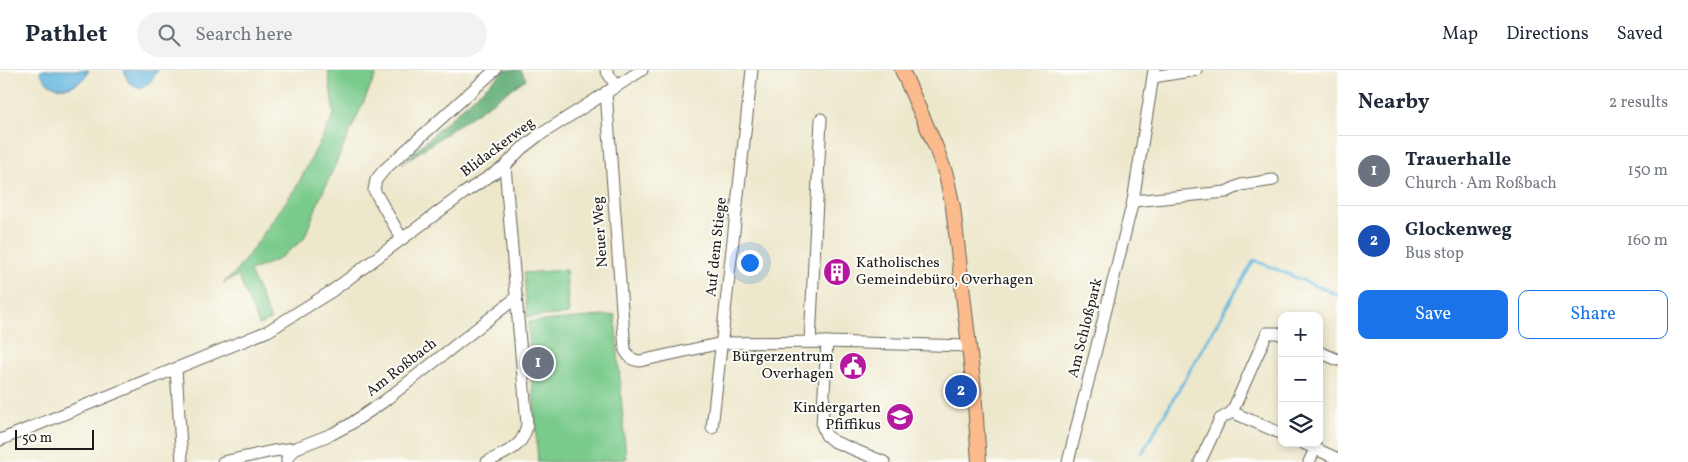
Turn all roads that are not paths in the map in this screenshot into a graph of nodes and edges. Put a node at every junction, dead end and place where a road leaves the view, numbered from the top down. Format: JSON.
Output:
{"nodes":[{"id":1,"x":495,"y":70,"type":"edge"},
{"id":2,"x":606,"y":70,"type":"edge"},
{"id":3,"x":642,"y":70,"type":"edge"},
{"id":4,"x":752,"y":70,"type":"edge"},
{"id":5,"x":902,"y":70,"type":"edge"},
{"id":6,"x":1196,"y":70,"type":"edge"},
{"id":7,"x":1153,"y":73,"type":"edge"},
{"id":8,"x":611,"y":89,"type":"junction"},
{"id":9,"x":821,"y":119,"type":"dead end"},
{"id":10,"x":505,"y":166,"type":"junction"},
{"id":11,"x":1273,"y":180,"type":"dead end"},
{"id":12,"x":1133,"y":201,"type":"junction"},
{"id":13,"x":402,"y":239,"type":"junction"},
{"id":14,"x":517,"y":297,"type":"junction"},
{"id":15,"x":1278,"y":333,"type":"edge"},
{"id":16,"x":810,"y":342,"type":"junction"},
{"id":17,"x":827,"y":342,"type":"junction"},
{"id":18,"x":722,"y":343,"type":"junction"},
{"id":19,"x":968,"y":346,"type":"junction"},
{"id":20,"x":1323,"y":354,"type":"edge"},
{"id":21,"x":1338,"y":360,"type":"edge"},
{"id":22,"x":176,"y":369,"type":"junction"},
{"id":23,"x":1232,"y":412,"type":"junction"},
{"id":24,"x":712,"y":428,"type":"dead end"},
{"id":25,"x":1278,"y":432,"type":"edge"},
{"id":26,"x":0,"y":440,"type":"edge"},
{"id":27,"x":1311,"y":447,"type":"edge"},
{"id":28,"x":296,"y":448,"type":"junction"},
{"id":29,"x":1315,"y":449,"type":"junction"},
{"id":30,"x":1338,"y":460,"type":"edge"},
{"id":31,"x":182,"y":462,"type":"edge"},
{"id":32,"x":223,"y":462,"type":"edge"},
{"id":33,"x":287,"y":462,"type":"edge"},
{"id":34,"x":487,"y":462,"type":"edge"},
{"id":35,"x":884,"y":462,"type":"edge"},
{"id":36,"x":979,"y":462,"type":"edge"},
{"id":37,"x":1068,"y":462,"type":"edge"},
{"id":38,"x":1200,"y":462,"type":"edge"},
{"id":39,"x":1309,"y":462,"type":"edge"}],
"edges":[{"from":1,"to":13,"type":"street"},
{"from":2,"to":8,"type":"street"},
{"from":3,"to":8,"type":"street","name":"Blidackerweg"},
{"from":4,"to":18,"type":"street","name":"Auf dem Stiege"},
{"from":5,"to":19,"type":"main road"},
{"from":6,"to":7,"type":"street","name":"Am Schloßpark"},
{"from":7,"to":12,"type":"street","name":"Am Schloßpark"},
{"from":8,"to":10,"type":"street","name":"Blidackerweg"},
{"from":8,"to":18,"type":"street","name":"Neuer Weg"},
{"from":9,"to":16,"type":"street"},
{"from":10,"to":13,"type":"street","name":"Blidackerweg"},
{"from":10,"to":14,"type":"street"},
{"from":11,"to":12,"type":"street"},
{"from":12,"to":37,"type":"street","name":"Am Schloßpark"},
{"from":13,"to":22,"type":"street","name":"Blidackerweg"},
{"from":14,"to":28,"type":"street","name":"Am Roßbach"},
{"from":14,"to":34,"type":"street"},
{"from":15,"to":23,"type":"street"},
{"from":16,"to":17,"type":"street"},
{"from":16,"to":18,"type":"street"},
{"from":17,"to":19,"type":"street"},
{"from":17,"to":35,"type":"street"},
{"from":18,"to":24,"type":"street","name":"Auf dem Stiege"},
{"from":19,"to":36,"type":"main road"},
{"from":20,"to":21,"type":"street"},
{"from":22,"to":26,"type":"street","name":"Blidackerweg"},
{"from":22,"to":31,"type":"street"},
{"from":23,"to":25,"type":"street"},
{"from":23,"to":38,"type":"street"},
{"from":27,"to":29,"type":"street"},
{"from":28,"to":32,"type":"street","name":"Am Roßbach"},
{"from":28,"to":33,"type":"street"},
{"from":29,"to":30,"type":"street"},
{"from":29,"to":39,"type":"street"}]}
